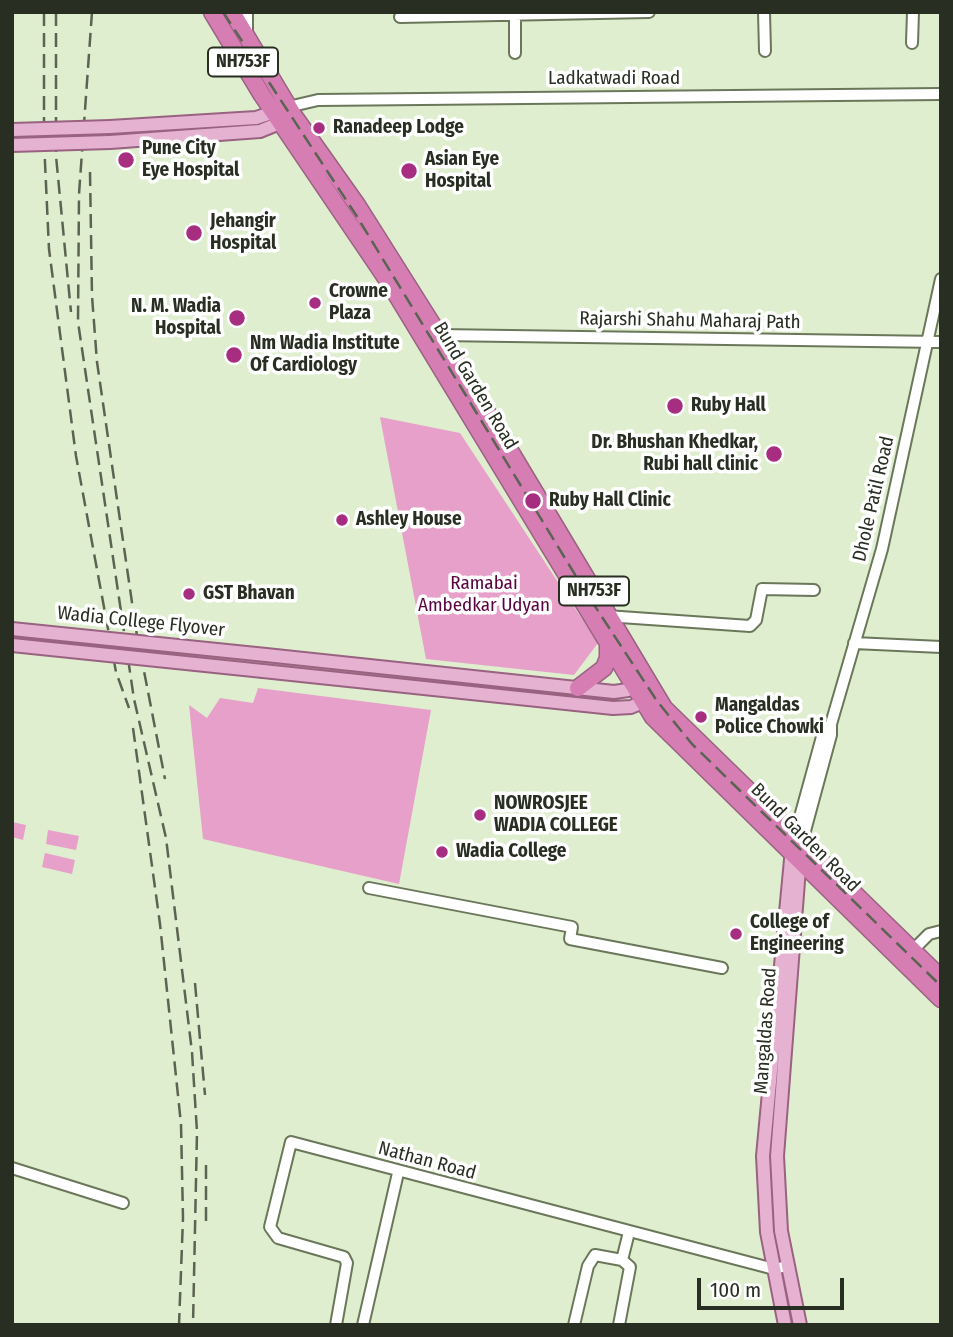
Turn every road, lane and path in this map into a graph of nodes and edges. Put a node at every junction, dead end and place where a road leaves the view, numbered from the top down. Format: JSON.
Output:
{"nodes":[{"id":1,"x":212,"y":12,"type":"edge"},
{"id":2,"x":232,"y":12,"type":"edge"},
{"id":3,"x":247,"y":12,"type":"edge"},
{"id":4,"x":649,"y":12,"type":"edge"},
{"id":5,"x":764,"y":12,"type":"edge"},
{"id":6,"x":913,"y":12,"type":"edge"},
{"id":7,"x":514,"y":14,"type":"junction"},
{"id":8,"x":400,"y":17,"type":"dead end"},
{"id":9,"x":247,"y":34,"type":"junction"},
{"id":10,"x":912,"y":43,"type":"dead end"},
{"id":11,"x":765,"y":51,"type":"dead end"},
{"id":12,"x":515,"y":53,"type":"dead end"},
{"id":13,"x":941,"y":94,"type":"edge"},
{"id":14,"x":284,"y":115,"type":"junction"},
{"id":15,"x":12,"y":130,"type":"edge"},
{"id":16,"x":12,"y":145,"type":"edge"},
{"id":17,"x":941,"y":279,"type":"edge"},
{"id":18,"x":438,"y":335,"type":"junction"},
{"id":19,"x":927,"y":342,"type":"junction"},
{"id":20,"x":941,"y":342,"type":"edge"},
{"id":21,"x":814,"y":590,"type":"dead end"},
{"id":22,"x":602,"y":619,"type":"junction"},
{"id":23,"x":12,"y":629,"type":"edge"},
{"id":24,"x":608,"y":643,"type":"junction"},
{"id":25,"x":854,"y":643,"type":"junction"},
{"id":26,"x":12,"y":645,"type":"edge"},
{"id":27,"x":941,"y":647,"type":"edge"},
{"id":28,"x":640,"y":682,"type":"junction"},
{"id":29,"x":578,"y":688,"type":"junction"},
{"id":30,"x":650,"y":699,"type":"junction"},
{"id":31,"x":831,"y":724,"type":"joint"},
{"id":32,"x":797,"y":847,"type":"junction"},
{"id":33,"x":369,"y":888,"type":"dead end"},
{"id":34,"x":941,"y":931,"type":"edge"},
{"id":35,"x":911,"y":952,"type":"junction"},
{"id":36,"x":722,"y":968,"type":"dead end"},
{"id":37,"x":941,"y":978,"type":"edge"},
{"id":38,"x":941,"y":999,"type":"edge"},
{"id":39,"x":12,"y":1168,"type":"edge"},
{"id":40,"x":398,"y":1173,"type":"junction"},
{"id":41,"x":123,"y":1203,"type":"dead end"},
{"id":42,"x":629,"y":1232,"type":"junction"},
{"id":43,"x":622,"y":1260,"type":"junction"},
{"id":44,"x":787,"y":1266,"type":"junction"},
{"id":45,"x":774,"y":1269,"type":"junction"},
{"id":46,"x":336,"y":1325,"type":"edge"},
{"id":47,"x":363,"y":1325,"type":"edge"},
{"id":48,"x":574,"y":1325,"type":"edge"},
{"id":49,"x":619,"y":1325,"type":"edge"},
{"id":50,"x":785,"y":1325,"type":"edge"},
{"id":51,"x":800,"y":1325,"type":"edge"}],
"edges":[{"from":1,"to":14,"type":"highway","number":"NH753F"},
{"from":2,"to":9,"type":"highway","number":"NH753F"},
{"from":3,"to":9,"type":"street"},
{"from":4,"to":7,"type":"street"},
{"from":5,"to":11,"type":"street"},
{"from":6,"to":10,"type":"street"},
{"from":7,"to":8,"type":"street"},
{"from":7,"to":12,"type":"street"},
{"from":9,"to":14,"type":"highway","number":"NH753F"},
{"from":13,"to":14,"type":"street","name":"Ladkatwadi Road"},
{"from":14,"to":15,"type":"main road","bridge":true},
{"from":14,"to":16,"type":"main road","bridge":true},
{"from":14,"to":18,"type":"highway","name":"Bund Garden Road","number":"NH753F"},
{"from":14,"to":22,"type":"highway","name":"Bund Garden Road","number":"NH753F"},
{"from":17,"to":19,"type":"street","name":"Dhole Patil Road"},
{"from":18,"to":19,"type":"street","name":"Rajarshi Shahu Maharaj Path"},
{"from":18,"to":22,"type":"highway","name":"Bund Garden Road","number":"NH753F"},
{"from":19,"to":20,"type":"street","name":"Rajarshi Shahu Maharaj Path"},
{"from":19,"to":25,"type":"street","name":"Dhole Patil Road"},
{"from":21,"to":22,"type":"street"},
{"from":22,"to":24,"type":"highway","name":"Bund Garden Road","number":"NH753F"},
{"from":22,"to":28,"type":"highway","name":"Bund Garden Road","number":"NH753F"},
{"from":23,"to":29,"type":"main road","name":"Wadia College Flyover","bridge":true},
{"from":24,"to":28,"type":"highway","name":"Bund Garden Road","number":"NH753F"},
{"from":24,"to":29,"type":"highway"},
{"from":25,"to":27,"type":"street"},
{"from":25,"to":31,"type":"street","name":"Dhole Patil Road"},
{"from":26,"to":30,"type":"main road","name":"Wadia College Flyover","bridge":true},
{"from":28,"to":29,"type":"main road"},
{"from":28,"to":30,"type":"highway","name":"Bund Garden Road","number":"NH753F"},
{"from":30,"to":32,"type":"highway","name":"Bund Garden Road","number":"NH753F"},
{"from":31,"to":32,"type":"street","name":"Mangaldas Road"},
{"from":32,"to":35,"type":"highway","name":"Bund Garden Road","number":"NH753F"},
{"from":32,"to":38,"type":"highway","name":"Bund Garden Road","number":"NH753F"},
{"from":32,"to":44,"type":"main road","name":"Mangaldas Road"},
{"from":32,"to":45,"type":"main road","name":"Mangaldas Road"},
{"from":33,"to":36,"type":"street"},
{"from":34,"to":35,"type":"street"},
{"from":35,"to":37,"type":"highway","name":"Bund Garden Road","number":"NH753F"},
{"from":39,"to":41,"type":"street"},
{"from":40,"to":42,"type":"street","name":"Nathan Road"},
{"from":40,"to":46,"type":"street","name":"Nathan Road"},
{"from":40,"to":47,"type":"street"},
{"from":42,"to":43,"type":"street"},
{"from":42,"to":45,"type":"street","name":"Nathan Road"},
{"from":43,"to":48,"type":"street"},
{"from":43,"to":49,"type":"street"},
{"from":44,"to":45,"type":"street","name":"Nathan Road"},
{"from":44,"to":51,"type":"main road","name":"Mangaldas Road"},
{"from":45,"to":50,"type":"main road","name":"Mangaldas Road"}]}
